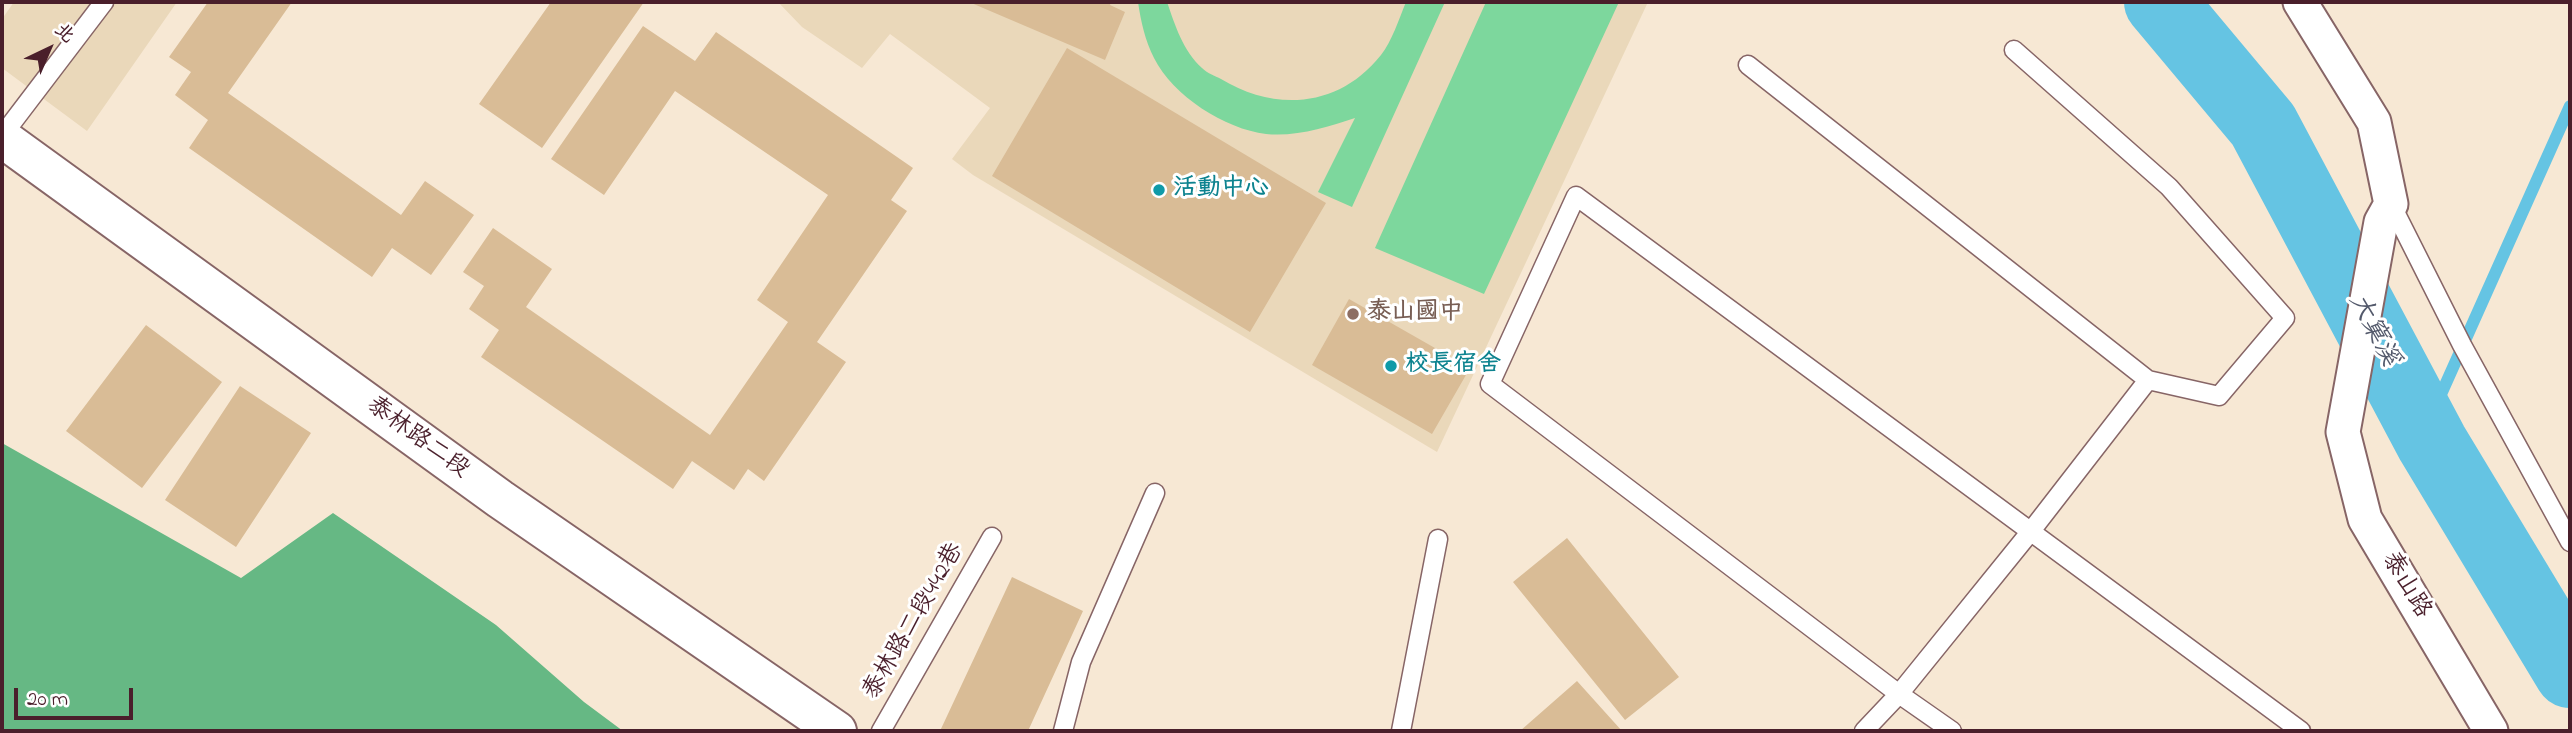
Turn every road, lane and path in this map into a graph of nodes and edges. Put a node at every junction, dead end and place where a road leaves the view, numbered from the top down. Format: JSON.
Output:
{"nodes":[{"id":1,"x":104,"y":2,"type":"edge"},
{"id":2,"x":2300,"y":2,"type":"edge"},
{"id":3,"x":2014,"y":50,"type":"dead end"},
{"id":4,"x":1748,"y":65,"type":"dead end"},
{"id":5,"x":2,"y":137,"type":"edge"},
{"id":6,"x":2386,"y":213,"type":"junction"},
{"id":7,"x":2148,"y":380,"type":"junction"},
{"id":8,"x":1155,"y":493,"type":"dead end"},
{"id":9,"x":2031,"y":531,"type":"junction"},
{"id":10,"x":992,"y":537,"type":"dead end"},
{"id":11,"x":1438,"y":539,"type":"dead end"},
{"id":12,"x":2570,"y":542,"type":"edge"},
{"id":13,"x":1899,"y":694,"type":"junction"},
{"id":14,"x":837,"y":731,"type":"edge"},
{"id":15,"x":881,"y":731,"type":"edge"},
{"id":16,"x":1063,"y":731,"type":"edge"},
{"id":17,"x":1401,"y":731,"type":"edge"},
{"id":18,"x":1864,"y":731,"type":"edge"},
{"id":19,"x":1952,"y":731,"type":"edge"},
{"id":20,"x":2301,"y":731,"type":"edge"},
{"id":21,"x":2491,"y":731,"type":"edge"}],
"edges":[{"from":1,"to":5,"type":"lane"},
{"from":2,"to":6,"type":"street"},
{"from":3,"to":7,"type":"lane"},
{"from":4,"to":7,"type":"lane"},
{"from":5,"to":14,"type":"main road","name":"泰林路二段"},
{"from":6,"to":12,"type":"lane"},
{"from":6,"to":21,"type":"street","name":"泰山路"},
{"from":7,"to":9,"type":"lane"},
{"from":8,"to":16,"type":"lane"},
{"from":9,"to":13,"type":"lane"},
{"from":9,"to":13,"type":"lane"},
{"from":9,"to":20,"type":"lane"},
{"from":10,"to":15,"type":"lane","name":"泰林路二段442巷"},
{"from":11,"to":17,"type":"lane"},
{"from":13,"to":18,"type":"lane"},
{"from":13,"to":19,"type":"lane"}]}
